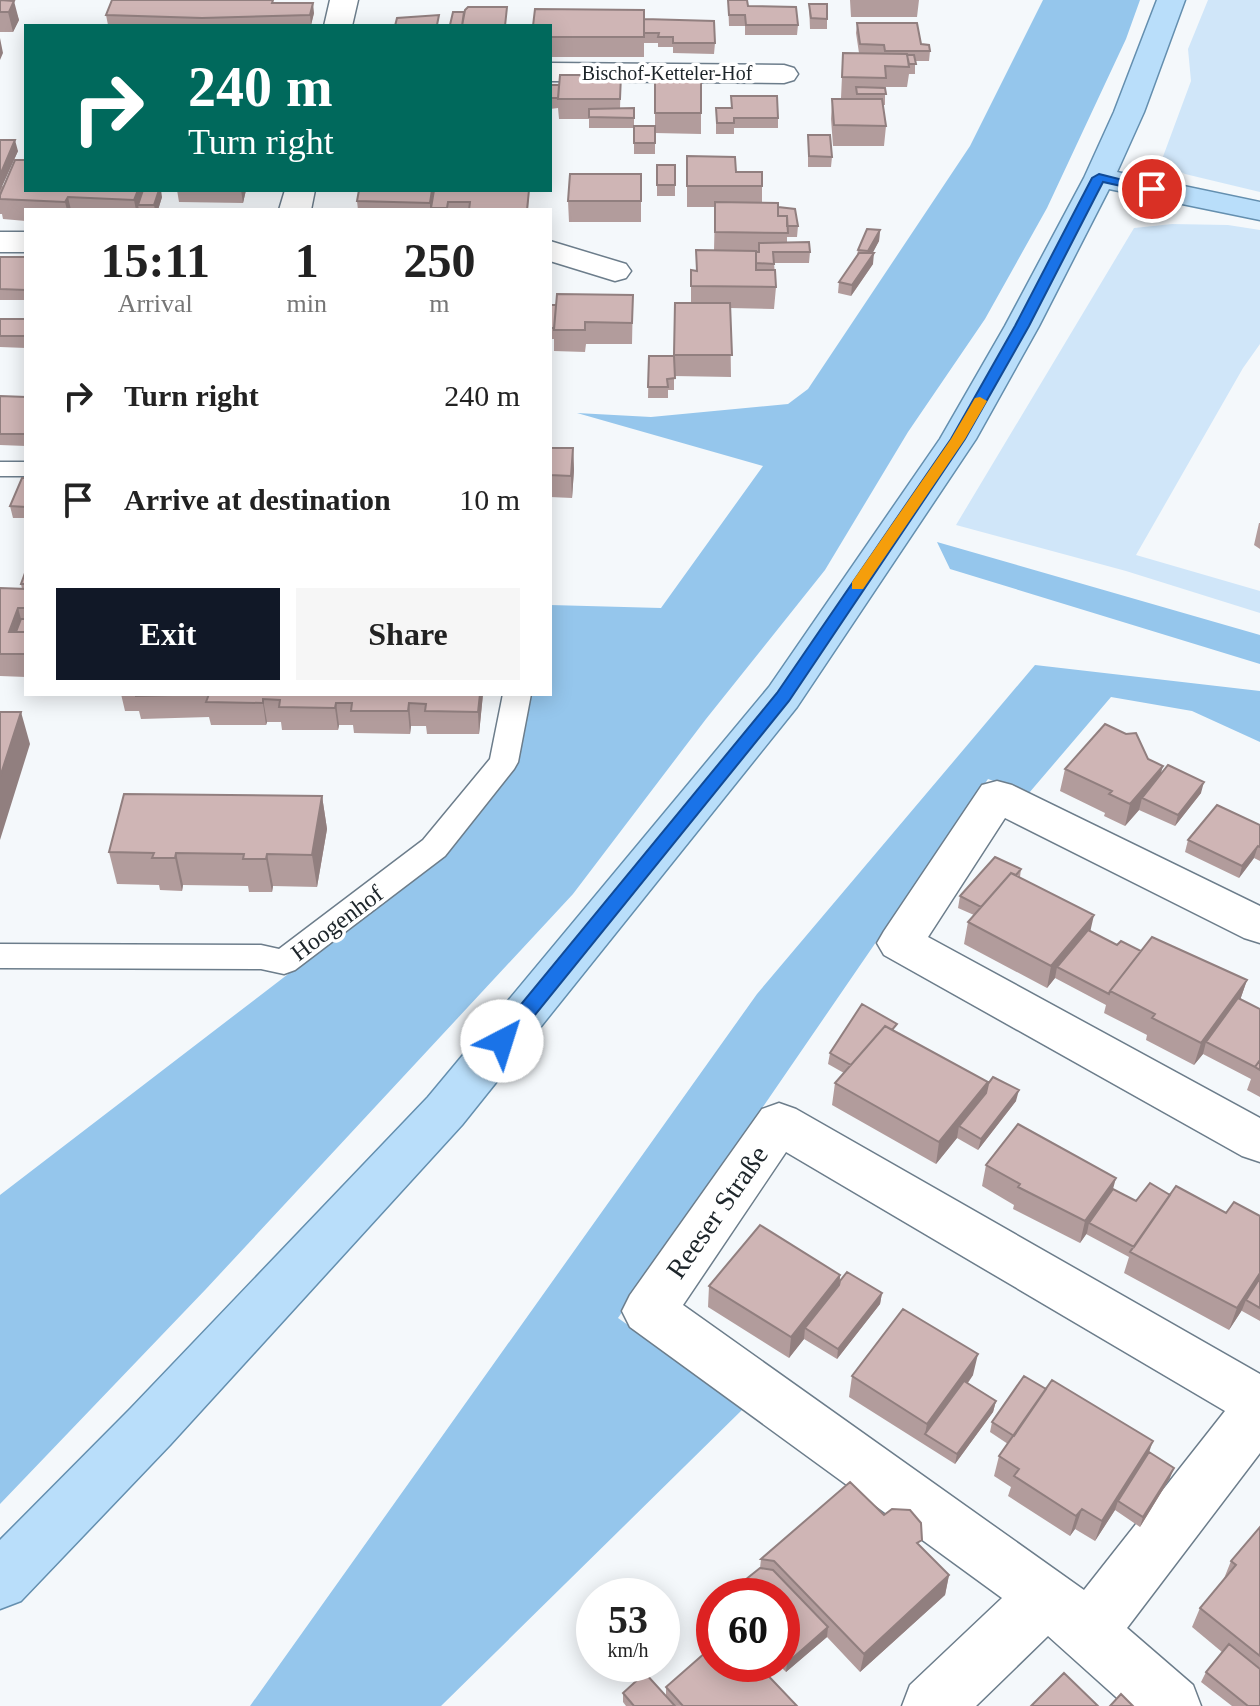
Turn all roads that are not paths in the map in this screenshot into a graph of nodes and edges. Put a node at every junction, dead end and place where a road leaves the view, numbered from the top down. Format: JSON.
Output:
{"nodes":[{"id":1,"x":344,"y":0,"type":"edge"},
{"id":2,"x":1171,"y":0,"type":"edge"},
{"id":3,"x":338,"y":24,"type":"edge"},
{"id":4,"x":552,"y":72,"type":"edge"},
{"id":5,"x":784,"y":74,"type":"dead end"},
{"id":6,"x":1099,"y":178,"type":"junction"},
{"id":7,"x":1260,"y":211,"type":"edge"},
{"id":8,"x":0,"y":242,"type":"edge"},
{"id":9,"x":24,"y":242,"type":"edge"},
{"id":10,"x":552,"y":252,"type":"edge"},
{"id":11,"x":615,"y":271,"type":"dead end"},
{"id":12,"x":0,"y":469,"type":"edge"},
{"id":13,"x":24,"y":469,"type":"edge"},
{"id":14,"x":517,"y":696,"type":"edge"},
{"id":15,"x":1260,"y":926,"type":"edge"},
{"id":16,"x":0,"y":956,"type":"edge"},
{"id":17,"x":1260,"y":1142,"type":"edge"},
{"id":18,"x":1260,"y":1403,"type":"edge"},
{"id":19,"x":1260,"y":1410,"type":"edge"},
{"id":20,"x":0,"y":1581,"type":"edge"},
{"id":21,"x":1068,"y":1613,"type":"junction"},
{"id":22,"x":932,"y":1706,"type":"edge"},
{"id":23,"x":1171,"y":1706,"type":"edge"}],
"edges":[{"from":1,"to":3,"type":"street"},
{"from":2,"to":6,"type":"main road"},
{"from":4,"to":5,"type":"street","name":"Bischof-Ketteler-Hof"},
{"from":6,"to":7,"type":"main road"},
{"from":6,"to":20,"type":"main road"},
{"from":8,"to":9,"type":"street"},
{"from":10,"to":11,"type":"street"},
{"from":12,"to":13,"type":"lane"},
{"from":14,"to":16,"type":"lane","name":"Hoogenhof"},
{"from":15,"to":17,"type":"street"},
{"from":18,"to":21,"type":"street","name":"Reeser Straße"},
{"from":19,"to":21,"type":"street"},
{"from":21,"to":22,"type":"street"},
{"from":21,"to":23,"type":"street","name":"Reeser Straße"}]}
